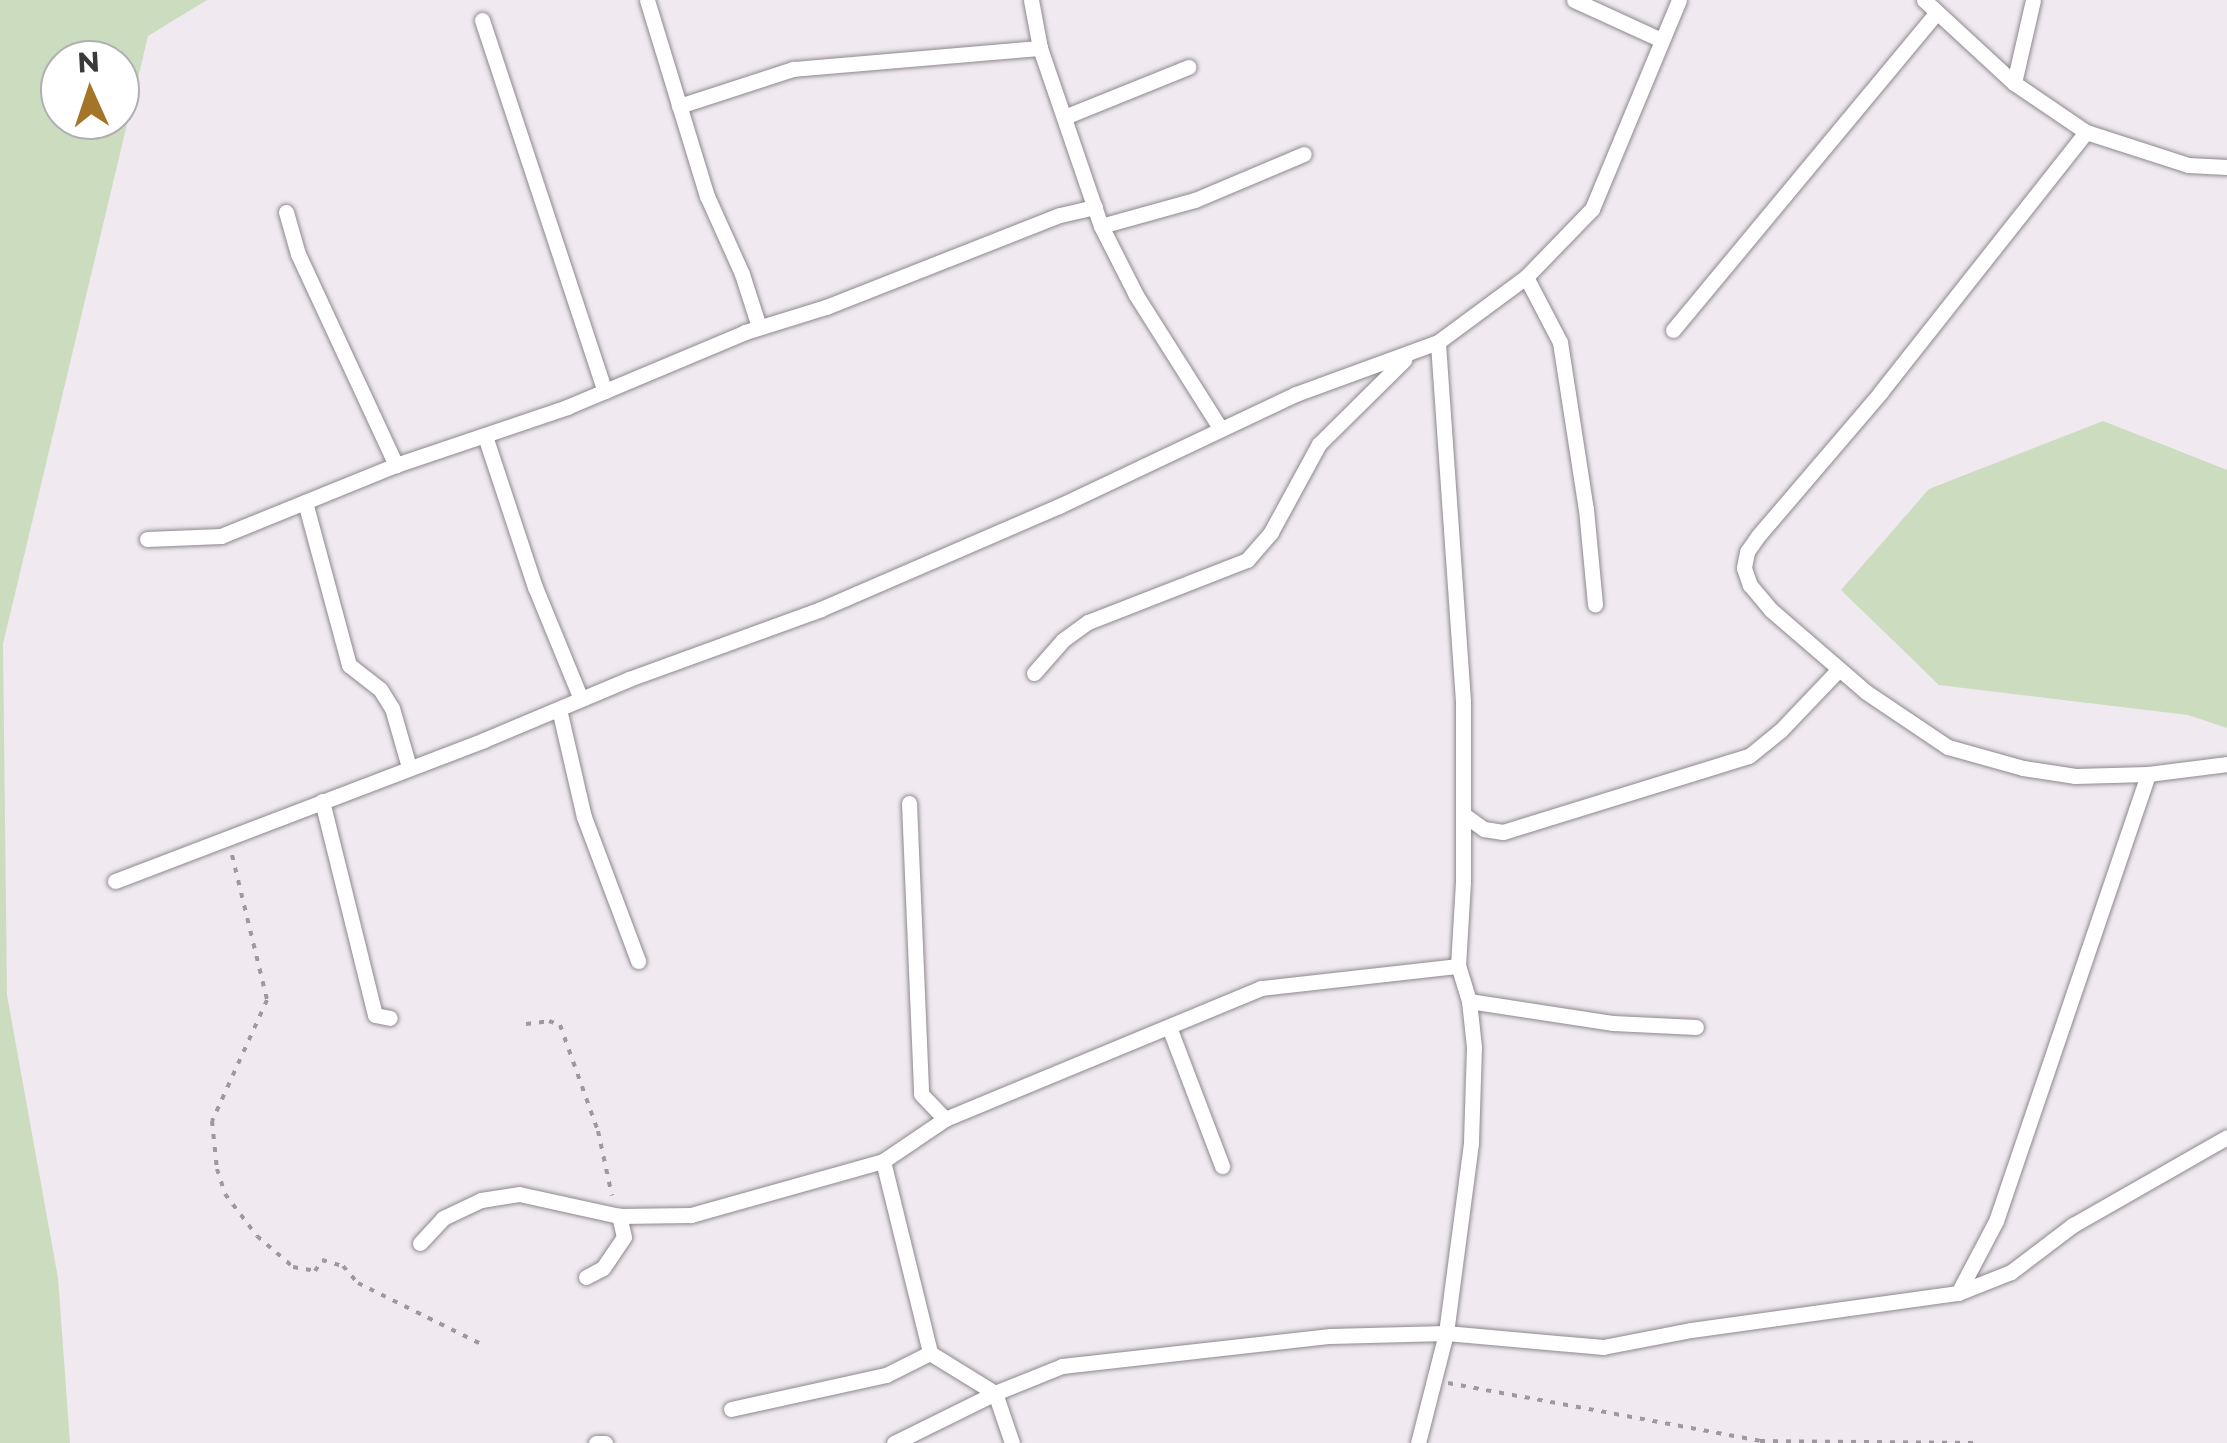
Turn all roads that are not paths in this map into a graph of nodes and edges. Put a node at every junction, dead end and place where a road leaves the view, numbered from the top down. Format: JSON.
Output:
{"nodes":[{"id":1,"x":647,"y":0,"type":"edge"},
{"id":2,"x":1031,"y":0,"type":"edge"},
{"id":3,"x":1574,"y":0,"type":"edge"},
{"id":4,"x":1678,"y":0,"type":"edge"},
{"id":5,"x":1924,"y":0,"type":"edge"},
{"id":6,"x":2033,"y":0,"type":"edge"},
{"id":7,"x":1937,"y":12,"type":"junction"},
{"id":8,"x":482,"y":20,"type":"dead end"},
{"id":9,"x":1659,"y":39,"type":"junction"},
{"id":10,"x":1040,"y":48,"type":"junction"},
{"id":11,"x":1188,"y":67,"type":"dead end"},
{"id":12,"x":2014,"y":83,"type":"junction"},
{"id":13,"x":678,"y":106,"type":"junction"},
{"id":14,"x":1067,"y":116,"type":"junction"},
{"id":15,"x":2086,"y":132,"type":"junction"},
{"id":16,"x":1304,"y":154,"type":"dead end"},
{"id":17,"x":2227,"y":167,"type":"edge"},
{"id":18,"x":1095,"y":207,"type":"junction"},
{"id":19,"x":286,"y":212,"type":"dead end"},
{"id":20,"x":1102,"y":226,"type":"junction"},
{"id":21,"x":1526,"y":277,"type":"junction"},
{"id":22,"x":759,"y":327,"type":"junction"},
{"id":23,"x":1674,"y":330,"type":"dead end"},
{"id":24,"x":1438,"y":342,"type":"junction"},
{"id":25,"x":1407,"y":357,"type":"junction"},
{"id":26,"x":605,"y":392,"type":"junction"},
{"id":27,"x":1220,"y":428,"type":"junction"},
{"id":28,"x":486,"y":436,"type":"junction"},
{"id":29,"x":396,"y":465,"type":"junction"},
{"id":30,"x":305,"y":502,"type":"junction"},
{"id":31,"x":148,"y":539,"type":"dead end"},
{"id":32,"x":1594,"y":606,"type":"dead end"},
{"id":33,"x":1839,"y":668,"type":"junction"},
{"id":34,"x":1034,"y":673,"type":"dead end"},
{"id":35,"x":581,"y":700,"type":"junction"},
{"id":36,"x":559,"y":709,"type":"junction"},
{"id":37,"x":2227,"y":764,"type":"edge"},
{"id":38,"x":409,"y":768,"type":"junction"},
{"id":39,"x":2148,"y":774,"type":"junction"},
{"id":40,"x":322,"y":801,"type":"junction"},
{"id":41,"x":909,"y":802,"type":"dead end"},
{"id":42,"x":1464,"y":814,"type":"junction"},
{"id":43,"x":114,"y":881,"type":"dead end"},
{"id":44,"x":638,"y":962,"type":"dead end"},
{"id":45,"x":1458,"y":966,"type":"junction"},
{"id":46,"x":1468,"y":1001,"type":"junction"},
{"id":47,"x":390,"y":1018,"type":"dead end"},
{"id":48,"x":1169,"y":1027,"type":"junction"},
{"id":49,"x":1696,"y":1027,"type":"dead end"},
{"id":50,"x":945,"y":1119,"type":"junction"},
{"id":51,"x":2227,"y":1136,"type":"edge"},
{"id":52,"x":883,"y":1161,"type":"junction"},
{"id":53,"x":1222,"y":1166,"type":"dead end"},
{"id":54,"x":619,"y":1216,"type":"junction"},
{"id":55,"x":420,"y":1242,"type":"dead end"},
{"id":56,"x":586,"y":1277,"type":"dead end"},
{"id":57,"x":1958,"y":1293,"type":"junction"},
{"id":58,"x":1446,"y":1333,"type":"junction"},
{"id":59,"x":930,"y":1353,"type":"junction"},
{"id":60,"x":995,"y":1393,"type":"junction"},
{"id":61,"x":731,"y":1409,"type":"dead end"},
{"id":62,"x":596,"y":1443,"type":"edge"},
{"id":63,"x":605,"y":1443,"type":"edge"},
{"id":64,"x":894,"y":1443,"type":"edge"},
{"id":65,"x":1012,"y":1443,"type":"edge"},
{"id":66,"x":1418,"y":1443,"type":"edge"}],
"edges":[{"from":1,"to":13,"type":"street"},
{"from":2,"to":10,"type":"street"},
{"from":3,"to":9,"type":"street"},
{"from":4,"to":9,"type":"street"},
{"from":5,"to":7,"type":"street"},
{"from":6,"to":12,"type":"street"},
{"from":7,"to":12,"type":"street"},
{"from":7,"to":23,"type":"street"},
{"from":8,"to":26,"type":"street"},
{"from":9,"to":21,"type":"street"},
{"from":10,"to":13,"type":"street"},
{"from":10,"to":14,"type":"street"},
{"from":11,"to":14,"type":"street"},
{"from":12,"to":15,"type":"street"},
{"from":13,"to":22,"type":"street"},
{"from":14,"to":18,"type":"street"},
{"from":15,"to":17,"type":"street"},
{"from":15,"to":33,"type":"street"},
{"from":16,"to":20,"type":"street"},
{"from":18,"to":20,"type":"street"},
{"from":18,"to":22,"type":"street"},
{"from":19,"to":29,"type":"street"},
{"from":20,"to":27,"type":"street"},
{"from":21,"to":24,"type":"street"},
{"from":21,"to":32,"type":"street"},
{"from":22,"to":26,"type":"street"},
{"from":24,"to":25,"type":"street"},
{"from":24,"to":42,"type":"street"},
{"from":25,"to":27,"type":"street"},
{"from":25,"to":34,"type":"street"},
{"from":26,"to":28,"type":"street"},
{"from":27,"to":35,"type":"street"},
{"from":28,"to":29,"type":"street"},
{"from":28,"to":35,"type":"street"},
{"from":29,"to":30,"type":"street"},
{"from":30,"to":31,"type":"street"},
{"from":30,"to":38,"type":"street"},
{"from":33,"to":39,"type":"street"},
{"from":33,"to":42,"type":"street"},
{"from":35,"to":36,"type":"street"},
{"from":36,"to":38,"type":"street"},
{"from":36,"to":44,"type":"street"},
{"from":37,"to":39,"type":"street"},
{"from":38,"to":40,"type":"street"},
{"from":39,"to":57,"type":"street"},
{"from":40,"to":43,"type":"street"},
{"from":40,"to":47,"type":"street"},
{"from":41,"to":50,"type":"street"},
{"from":42,"to":45,"type":"street"},
{"from":45,"to":46,"type":"street"},
{"from":45,"to":48,"type":"street"},
{"from":46,"to":49,"type":"street"},
{"from":46,"to":58,"type":"street"},
{"from":48,"to":50,"type":"street"},
{"from":48,"to":53,"type":"street"},
{"from":50,"to":52,"type":"street"},
{"from":51,"to":57,"type":"street"},
{"from":52,"to":54,"type":"street"},
{"from":52,"to":59,"type":"street"},
{"from":54,"to":55,"type":"street"},
{"from":54,"to":56,"type":"street"},
{"from":57,"to":58,"type":"street"},
{"from":58,"to":60,"type":"street"},
{"from":58,"to":66,"type":"street"},
{"from":59,"to":60,"type":"street"},
{"from":59,"to":61,"type":"street"},
{"from":60,"to":64,"type":"street"},
{"from":60,"to":65,"type":"street"},
{"from":62,"to":63,"type":"street"}]}
